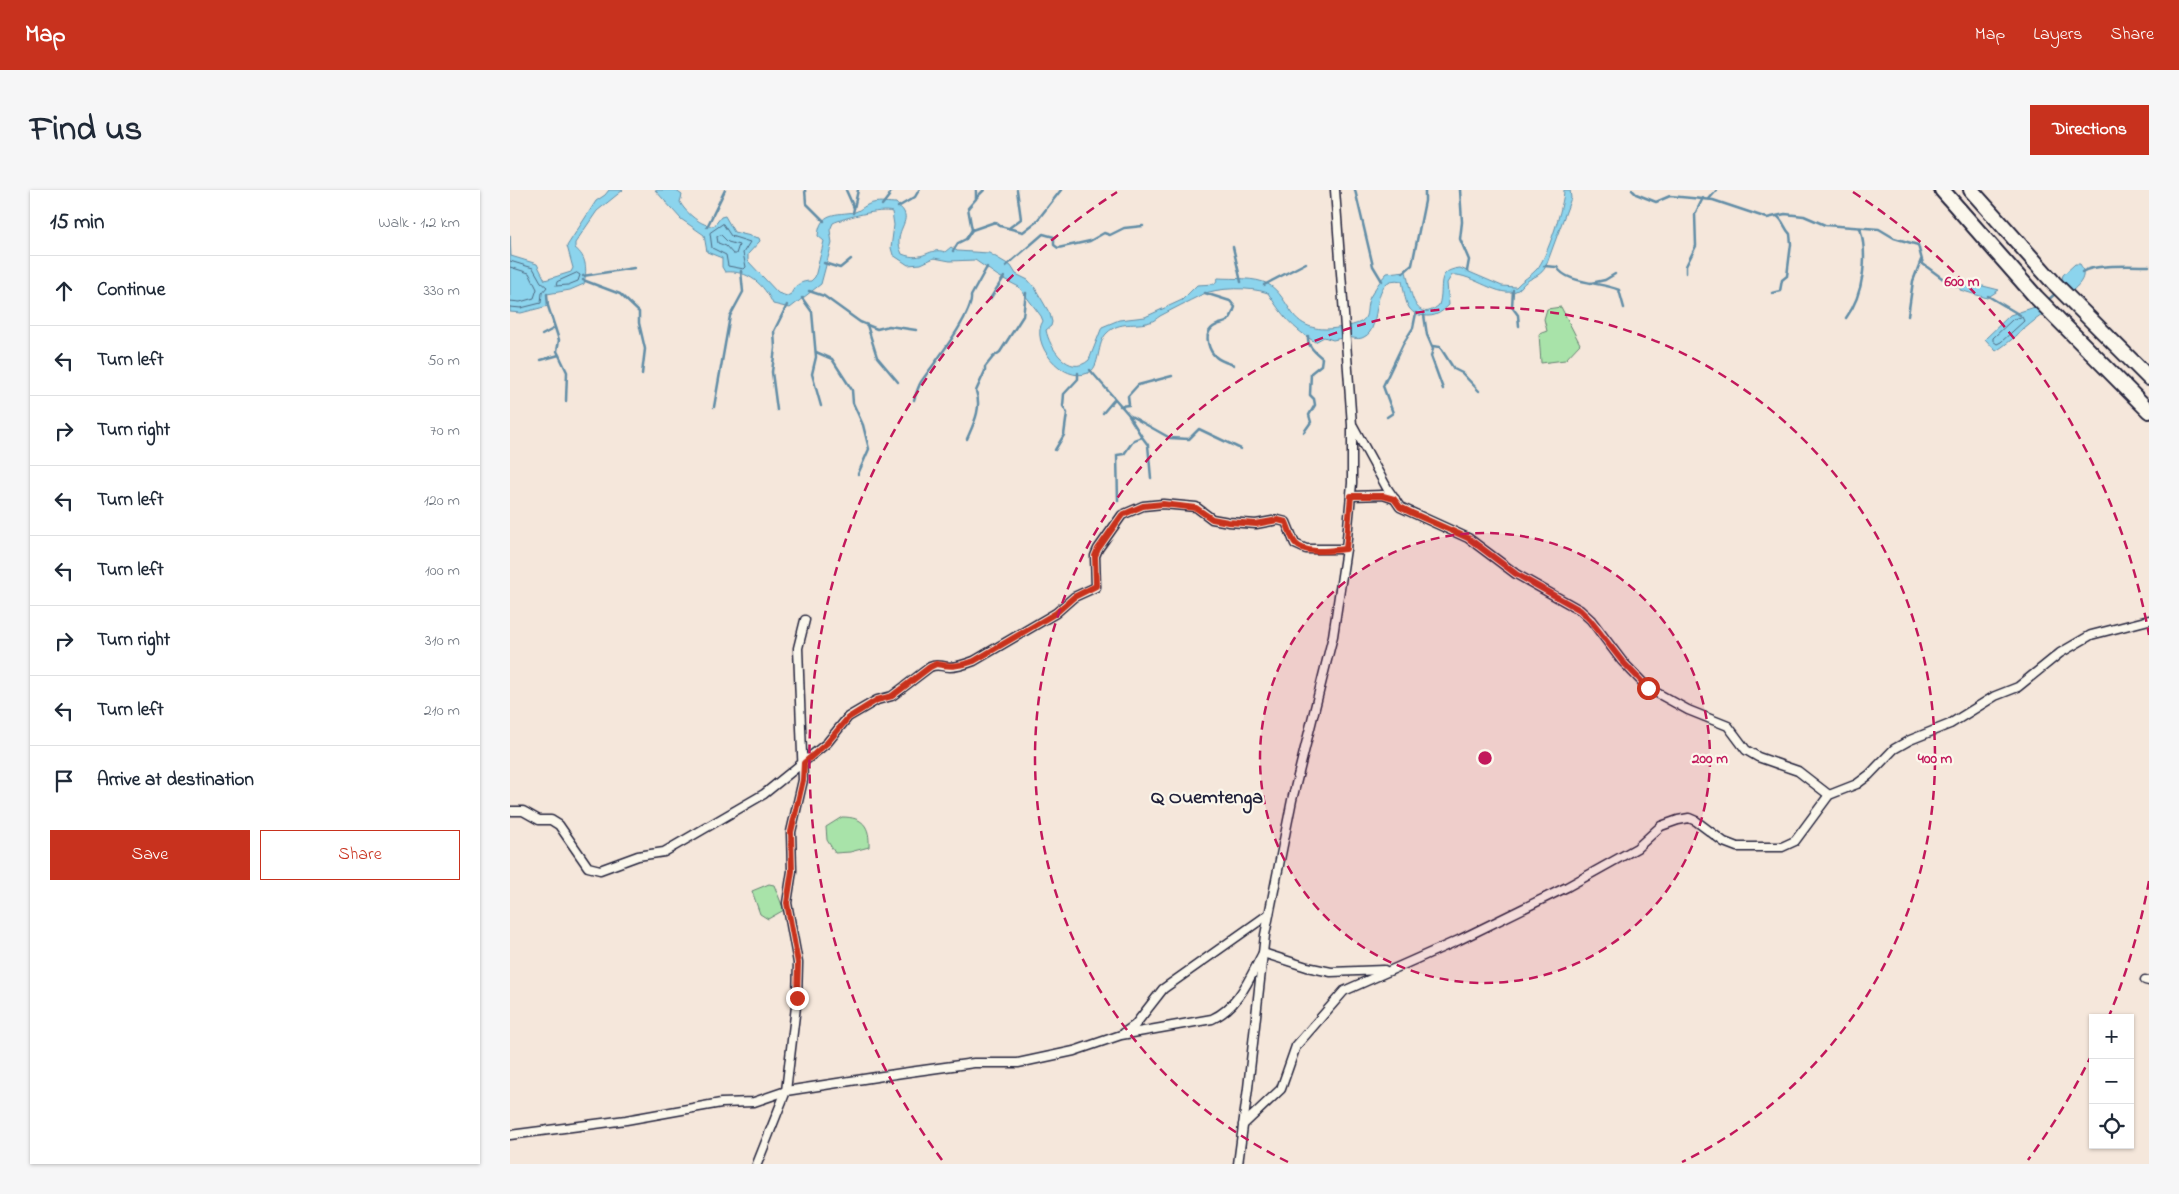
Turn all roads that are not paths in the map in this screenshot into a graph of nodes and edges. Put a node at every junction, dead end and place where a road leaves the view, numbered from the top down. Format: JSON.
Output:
{"nodes":[{"id":1,"x":1335,"y":190,"type":"edge"},
{"id":2,"x":1942,"y":190,"type":"edge"},
{"id":3,"x":1971,"y":190,"type":"edge"},
{"id":4,"x":2149,"y":378,"type":"edge"},
{"id":5,"x":2149,"y":411,"type":"edge"},
{"id":6,"x":1352,"y":425,"type":"junction"},
{"id":7,"x":1351,"y":496,"type":"junction"},
{"id":8,"x":1394,"y":499,"type":"junction"},
{"id":9,"x":1346,"y":549,"type":"junction"},
{"id":10,"x":806,"y":620,"type":"dead end"},
{"id":11,"x":2149,"y":620,"type":"edge"},
{"id":12,"x":804,"y":763,"type":"junction"},
{"id":13,"x":1829,"y":794,"type":"junction"},
{"id":14,"x":510,"y":811,"type":"edge"},
{"id":15,"x":1269,"y":914,"type":"junction"},
{"id":16,"x":1263,"y":953,"type":"junction"},
{"id":17,"x":1390,"y":970,"type":"junction"},
{"id":18,"x":1121,"y":1035,"type":"junction"},
{"id":19,"x":786,"y":1091,"type":"junction"},
{"id":20,"x":1243,"y":1125,"type":"junction"},
{"id":21,"x":510,"y":1135,"type":"edge"},
{"id":22,"x":757,"y":1164,"type":"edge"},
{"id":23,"x":1238,"y":1164,"type":"edge"}],
"edges":[{"from":1,"to":6,"type":"street"},
{"from":2,"to":5,"type":"highway"},
{"from":3,"to":4,"type":"highway"},
{"from":6,"to":7,"type":"street"},
{"from":6,"to":8,"type":"street"},
{"from":7,"to":8,"type":"street"},
{"from":7,"to":9,"type":"street"},
{"from":8,"to":13,"type":"street"},
{"from":9,"to":12,"type":"street"},
{"from":9,"to":15,"type":"street"},
{"from":10,"to":12,"type":"street"},
{"from":11,"to":13,"type":"street"},
{"from":12,"to":14,"type":"street"},
{"from":12,"to":19,"type":"street"},
{"from":13,"to":17,"type":"street"},
{"from":15,"to":16,"type":"street"},
{"from":15,"to":18,"type":"street"},
{"from":16,"to":17,"type":"street"},
{"from":16,"to":18,"type":"street"},
{"from":16,"to":20,"type":"street"},
{"from":17,"to":20,"type":"street"},
{"from":18,"to":19,"type":"street"},
{"from":19,"to":21,"type":"street"},
{"from":19,"to":22,"type":"street"},
{"from":20,"to":23,"type":"street"}]}
